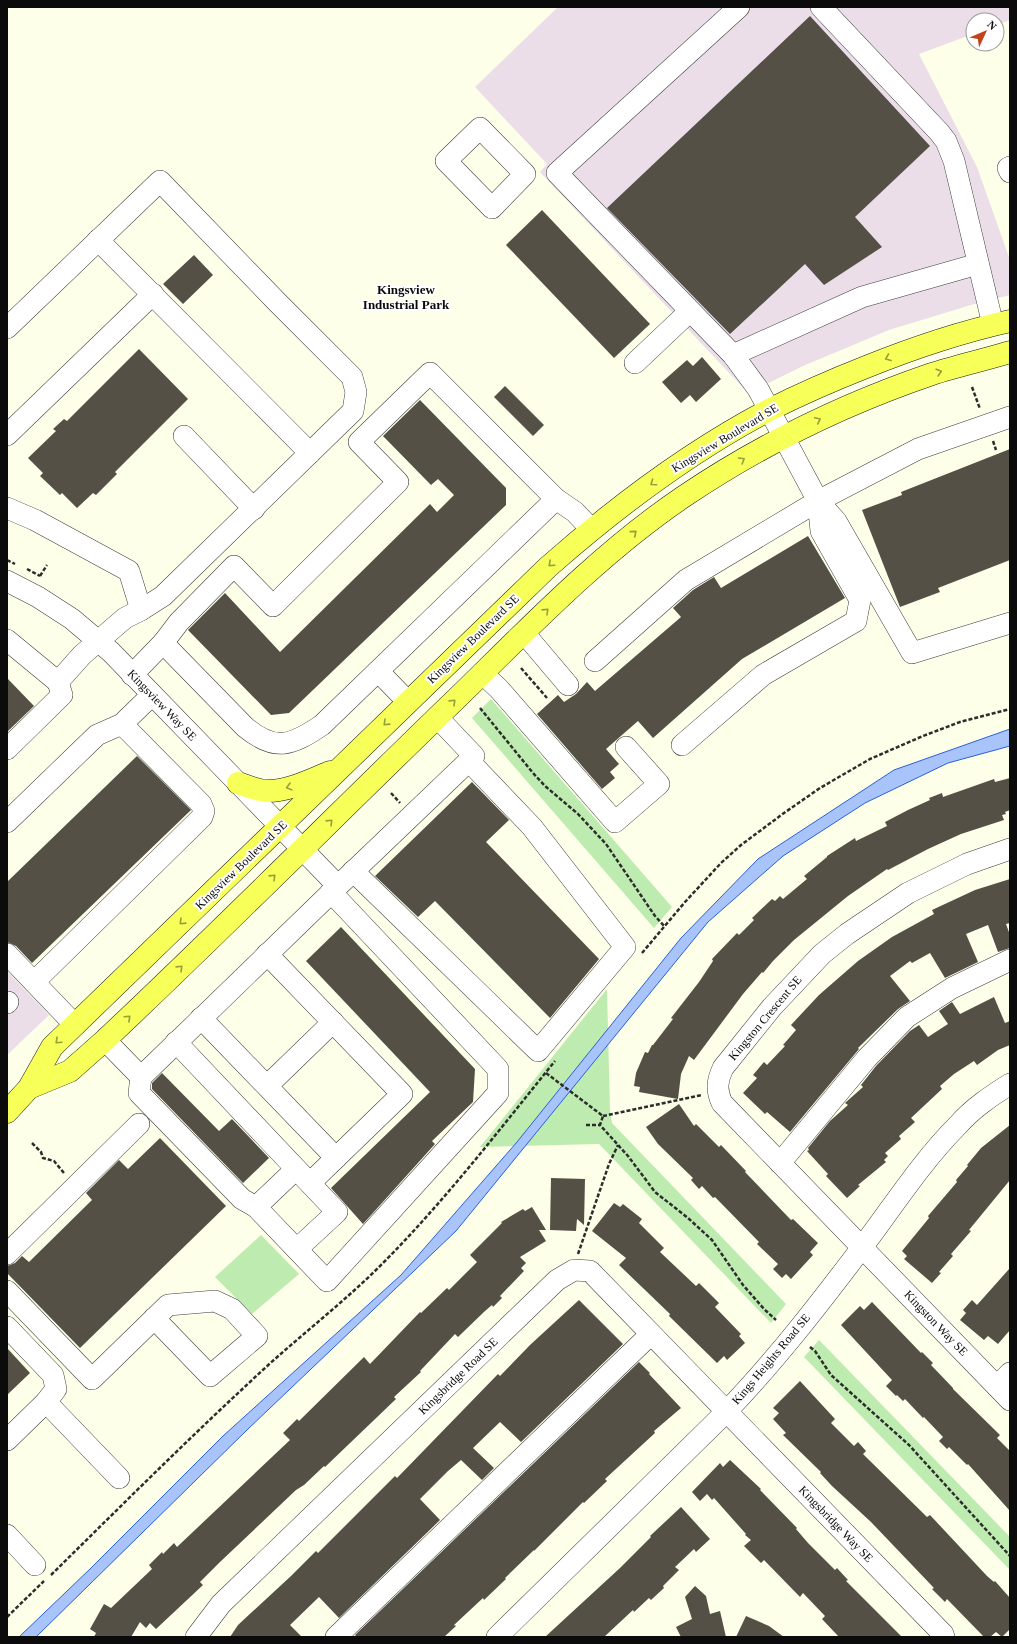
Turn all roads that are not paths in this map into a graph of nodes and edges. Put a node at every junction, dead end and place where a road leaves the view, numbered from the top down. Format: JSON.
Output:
{"nodes":[{"id":1,"x":739,"y":7,"type":"edge"},
{"id":2,"x":821,"y":7,"type":"edge"},
{"id":3,"x":1010,"y":167,"type":"edge"},
{"id":4,"x":1010,"y":172,"type":"edge"},
{"id":5,"x":557,"y":173,"type":"junction"},
{"id":6,"x":525,"y":174,"type":"dead end"},
{"id":7,"x":98,"y":240,"type":"junction"},
{"id":8,"x":978,"y":264,"type":"junction"},
{"id":9,"x":153,"y":294,"type":"junction"},
{"id":10,"x":690,"y":311,"type":"junction"},
{"id":11,"x":1001,"y":323,"type":"edge"},
{"id":12,"x":7,"y":328,"type":"edge"},
{"id":13,"x":1010,"y":352,"type":"edge"},
{"id":14,"x":733,"y":356,"type":"junction"},
{"id":15,"x":635,"y":363,"type":"dead end"},
{"id":16,"x":769,"y":410,"type":"junction"},
{"id":17,"x":1010,"y":417,"type":"edge"},
{"id":18,"x":7,"y":435,"type":"edge"},
{"id":19,"x":184,"y":436,"type":"dead end"},
{"id":20,"x":783,"y":437,"type":"junction"},
{"id":21,"x":310,"y":453,"type":"junction"},
{"id":22,"x":556,"y":499,"type":"junction"},
{"id":23,"x":818,"y":501,"type":"junction"},
{"id":24,"x":7,"y":508,"type":"edge"},
{"id":25,"x":254,"y":509,"type":"junction"},
{"id":26,"x":591,"y":529,"type":"junction"},
{"id":27,"x":7,"y":581,"type":"edge"},
{"id":28,"x":141,"y":610,"type":"junction"},
{"id":29,"x":1010,"y":623,"type":"edge"},
{"id":30,"x":524,"y":633,"type":"junction"},
{"id":31,"x":7,"y":640,"type":"edge"},
{"id":32,"x":99,"y":642,"type":"junction"},
{"id":33,"x":163,"y":643,"type":"junction"},
{"id":34,"x":596,"y":662,"type":"dead end"},
{"id":35,"x":378,"y":671,"type":"junction"},
{"id":36,"x":482,"y":673,"type":"junction"},
{"id":37,"x":132,"y":675,"type":"junction"},
{"id":38,"x":58,"y":682,"type":"junction"},
{"id":39,"x":568,"y":685,"type":"dead end"},
{"id":40,"x":152,"y":695,"type":"junction"},
{"id":41,"x":408,"y":702,"type":"junction"},
{"id":42,"x":437,"y":717,"type":"junction"},
{"id":43,"x":122,"y":724,"type":"junction"},
{"id":44,"x":682,"y":745,"type":"dead end"},
{"id":45,"x":626,"y":747,"type":"dead end"},
{"id":46,"x":7,"y":749,"type":"edge"},
{"id":47,"x":469,"y":761,"type":"junction"},
{"id":48,"x":338,"y":769,"type":"junction"},
{"id":49,"x":238,"y":783,"type":"junction"},
{"id":50,"x":7,"y":822,"type":"edge"},
{"id":51,"x":280,"y":827,"type":"junction"},
{"id":52,"x":302,"y":849,"type":"junction"},
{"id":53,"x":1010,"y":849,"type":"edge"},
{"id":54,"x":353,"y":871,"type":"junction"},
{"id":55,"x":334,"y":889,"type":"junction"},
{"id":56,"x":7,"y":954,"type":"edge"},
{"id":57,"x":267,"y":954,"type":"junction"},
{"id":58,"x":1010,"y":960,"type":"edge"},
{"id":59,"x":34,"y":982,"type":"junction"},
{"id":60,"x":201,"y":1018,"type":"junction"},
{"id":61,"x":333,"y":1022,"type":"junction"},
{"id":62,"x":75,"y":1025,"type":"junction"},
{"id":63,"x":105,"y":1040,"type":"junction"},
{"id":64,"x":176,"y":1042,"type":"junction"},
{"id":65,"x":141,"y":1077,"type":"junction"},
{"id":66,"x":1010,"y":1084,"type":"edge"},
{"id":67,"x":267,"y":1086,"type":"junction"},
{"id":68,"x":29,"y":1088,"type":"junction"},
{"id":69,"x":7,"y":1112,"type":"edge"},
{"id":70,"x":140,"y":1124,"type":"dead end"},
{"id":71,"x":336,"y":1158,"type":"junction"},
{"id":72,"x":780,"y":1163,"type":"junction"},
{"id":73,"x":303,"y":1176,"type":"junction"},
{"id":74,"x":256,"y":1207,"type":"junction"},
{"id":75,"x":862,"y":1247,"type":"junction"},
{"id":76,"x":297,"y":1249,"type":"junction"},
{"id":77,"x":7,"y":1254,"type":"edge"},
{"id":78,"x":7,"y":1291,"type":"edge"},
{"id":79,"x":154,"y":1318,"type":"dead end"},
{"id":80,"x":7,"y":1327,"type":"edge"},
{"id":81,"x":650,"y":1334,"type":"junction"},
{"id":82,"x":1006,"y":1386,"type":"edge"},
{"id":83,"x":46,"y":1402,"type":"junction"},
{"id":84,"x":726,"y":1412,"type":"junction"},
{"id":85,"x":7,"y":1440,"type":"edge"},
{"id":86,"x":119,"y":1478,"type":"dead end"},
{"id":87,"x":7,"y":1535,"type":"edge"},
{"id":88,"x":35,"y":1564,"type":"dead end"},
{"id":89,"x":196,"y":1637,"type":"edge"},
{"id":90,"x":336,"y":1637,"type":"edge"},
{"id":91,"x":497,"y":1637,"type":"edge"},
{"id":92,"x":944,"y":1637,"type":"edge"}],
"edges":[{"from":1,"to":5,"type":"street"},
{"from":2,"to":8,"type":"street"},
{"from":3,"to":4,"type":"street"},
{"from":5,"to":6,"type":"street"},
{"from":5,"to":10,"type":"street"},
{"from":7,"to":9,"type":"street"},
{"from":7,"to":12,"type":"street"},
{"from":7,"to":21,"type":"street"},
{"from":8,"to":11,"type":"street"},
{"from":8,"to":14,"type":"street"},
{"from":9,"to":18,"type":"street"},
{"from":9,"to":21,"type":"street"},
{"from":10,"to":14,"type":"street"},
{"from":10,"to":15,"type":"street"},
{"from":11,"to":16,"type":"main road","name":"Kingsview Boulevard SE","one_way":true},
{"from":20,"to":13,"type":"main road","name":"Kingsview Boulevard SE","one_way":true},
{"from":14,"to":16,"type":"street"},
{"from":16,"to":20,"type":"street"},
{"from":16,"to":26,"type":"main road","name":"Kingsview Boulevard SE","one_way":true},
{"from":17,"to":23,"type":"street"},
{"from":19,"to":25,"type":"street"},
{"from":20,"to":23,"type":"street"},
{"from":30,"to":20,"type":"main road","name":"Kingsview Boulevard SE","one_way":true},
{"from":21,"to":25,"type":"street"},
{"from":22,"to":26,"type":"street"},
{"from":22,"to":33,"type":"street"},
{"from":22,"to":35,"type":"street"},
{"from":23,"to":29,"type":"street"},
{"from":23,"to":34,"type":"street"},
{"from":23,"to":44,"type":"street"},
{"from":24,"to":28,"type":"street"},
{"from":25,"to":28,"type":"street"},
{"from":26,"to":41,"type":"main road","name":"Kingsview Boulevard SE","one_way":true},
{"from":27,"to":32,"type":"street","name":"Kingsview Way SE"},
{"from":28,"to":32,"type":"street"},
{"from":30,"to":36,"type":"main road","name":"Kingsview Boulevard SE"},
{"from":30,"to":39,"type":"street"},
{"from":31,"to":38,"type":"street"},
{"from":32,"to":37,"type":"street","name":"Kingsview Way SE"},
{"from":32,"to":38,"type":"street"},
{"from":33,"to":35,"type":"street"},
{"from":33,"to":37,"type":"street"},
{"from":35,"to":41,"type":"street"},
{"from":42,"to":36,"type":"main road","name":"Kingsview Boulevard SE","one_way":true},
{"from":36,"to":45,"type":"street"},
{"from":37,"to":40,"type":"street","name":"Kingsview Way SE"},
{"from":38,"to":46,"type":"street"},
{"from":40,"to":43,"type":"street"},
{"from":40,"to":49,"type":"street","name":"Kingsview Way SE"},
{"from":41,"to":48,"type":"main road","name":"Kingsview Boulevard SE","one_way":true},
{"from":42,"to":47,"type":"street"},
{"from":52,"to":42,"type":"main road","name":"Kingsview Boulevard SE","one_way":true},
{"from":43,"to":50,"type":"street"},
{"from":43,"to":59,"type":"street"},
{"from":47,"to":54,"type":"street"},
{"from":47,"to":54,"type":"street"},
{"from":48,"to":49,"type":"main road","one_way":true},
{"from":48,"to":51,"type":"main road","name":"Kingsview Boulevard SE"},
{"from":49,"to":51,"type":"street","name":"Kingsview Way SE"},
{"from":51,"to":52,"type":"street","name":"Kingsview Way SE"},
{"from":51,"to":62,"type":"main road","name":"Kingsview Boulevard SE","one_way":true},
{"from":52,"to":55,"type":"street","name":"Kingsview Way SE"},
{"from":63,"to":52,"type":"main road","name":"Kingsview Boulevard SE","one_way":true},
{"from":53,"to":72,"type":"street","name":"Kingston Crescent SE"},
{"from":54,"to":55,"type":"street"},
{"from":55,"to":57,"type":"street"},
{"from":55,"to":76,"type":"street","name":"Kingsview Way SE"},
{"from":56,"to":59,"type":"street"},
{"from":57,"to":60,"type":"street"},
{"from":57,"to":61,"type":"street"},
{"from":58,"to":72,"type":"street"},
{"from":59,"to":62,"type":"street"},
{"from":60,"to":64,"type":"street"},
{"from":60,"to":67,"type":"street"},
{"from":61,"to":67,"type":"street"},
{"from":61,"to":71,"type":"street"},
{"from":62,"to":68,"type":"main road","name":"Kingsview Boulevard SE","one_way":true},
{"from":63,"to":65,"type":"street"},
{"from":63,"to":68,"type":"main road","name":"Kingsview Boulevard SE"},
{"from":64,"to":65,"type":"street"},
{"from":64,"to":73,"type":"street"},
{"from":65,"to":74,"type":"street"},
{"from":66,"to":75,"type":"street","name":"Kings Heights Road SE"},
{"from":67,"to":71,"type":"street"},
{"from":68,"to":69,"type":"main road","name":"Kingsview Boulevard SE"},
{"from":70,"to":77,"type":"street"},
{"from":71,"to":73,"type":"street"},
{"from":72,"to":75,"type":"street"},
{"from":73,"to":74,"type":"street"},
{"from":73,"to":76,"type":"street"},
{"from":74,"to":76,"type":"street"},
{"from":75,"to":82,"type":"street","name":"Kingston Way SE"},
{"from":75,"to":84,"type":"street","name":"Kings Heights Road SE"},
{"from":78,"to":79,"type":"street"},
{"from":80,"to":83,"type":"street"},
{"from":81,"to":84,"type":"street"},
{"from":81,"to":89,"type":"street","name":"Kingsbridge Road SE"},
{"from":81,"to":90,"type":"street"},
{"from":83,"to":85,"type":"street"},
{"from":83,"to":86,"type":"street"},
{"from":84,"to":91,"type":"street","name":"Kings Heights Road SE"},
{"from":84,"to":92,"type":"street","name":"Kingsbridge Way SE"},
{"from":87,"to":88,"type":"street"}]}
